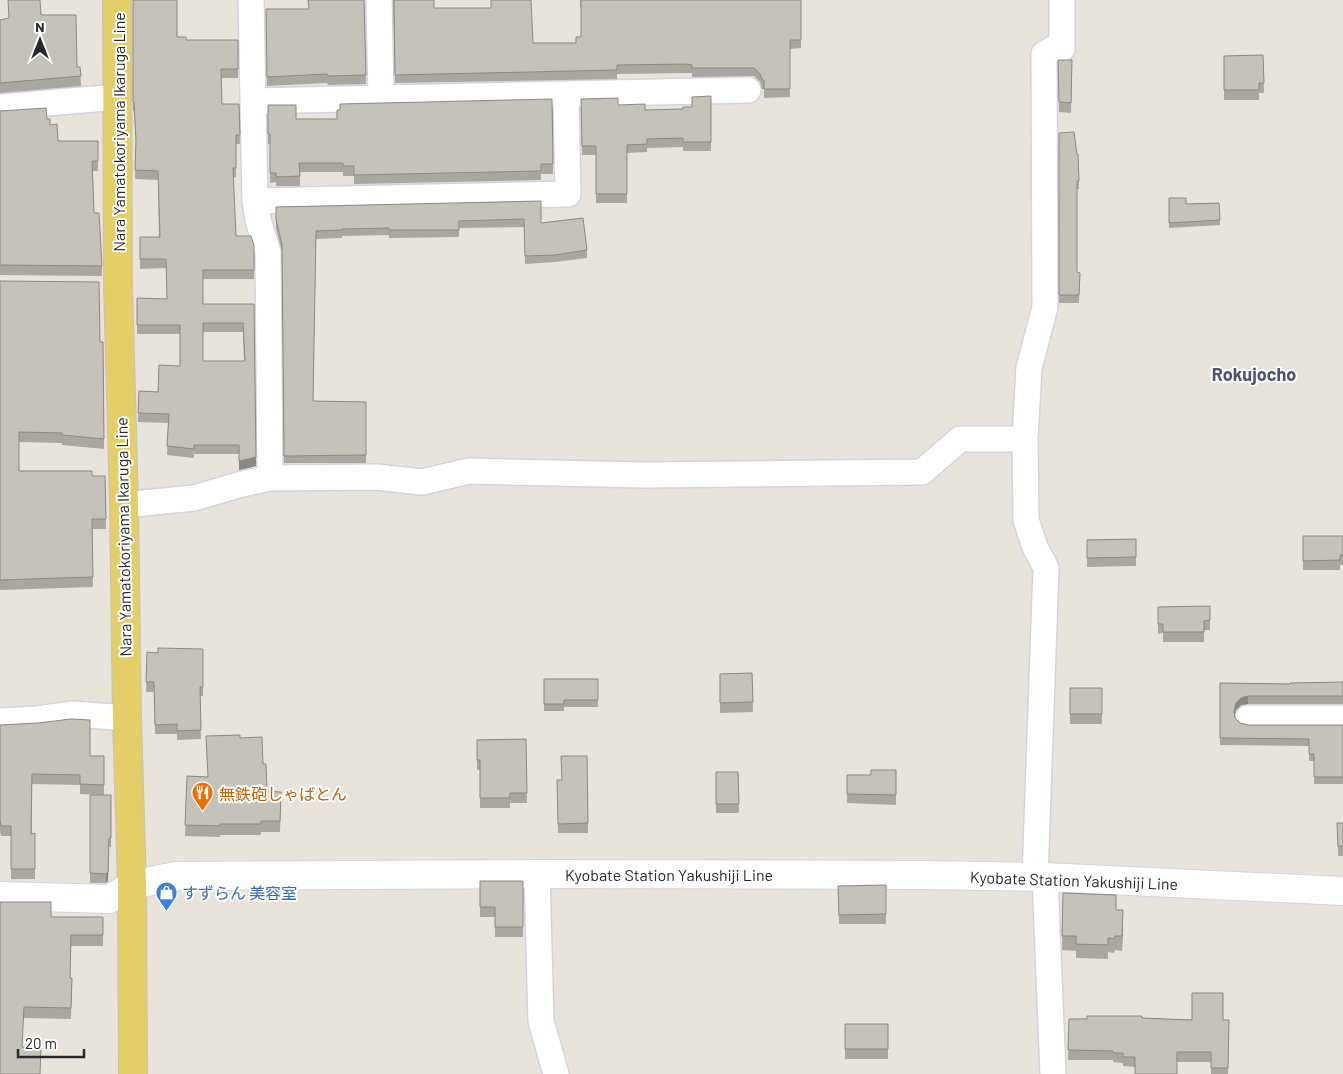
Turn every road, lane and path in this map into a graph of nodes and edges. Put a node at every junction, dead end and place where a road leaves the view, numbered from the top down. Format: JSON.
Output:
{"nodes":[{"id":1,"x":118,"y":0,"type":"edge"},
{"id":2,"x":251,"y":0,"type":"edge"},
{"id":3,"x":379,"y":0,"type":"edge"},
{"id":4,"x":1062,"y":0,"type":"edge"},
{"id":5,"x":748,"y":90,"type":"dead end"},
{"id":6,"x":566,"y":94,"type":"junction"},
{"id":7,"x":118,"y":97,"type":"junction"},
{"id":8,"x":381,"y":98,"type":"junction"},
{"id":9,"x":253,"y":101,"type":"junction"},
{"id":10,"x":0,"y":107,"type":"edge"},
{"id":11,"x":255,"y":201,"type":"junction"},
{"id":12,"x":1025,"y":439,"type":"junction"},
{"id":13,"x":270,"y":478,"type":"junction"},
{"id":14,"x":124,"y":505,"type":"junction"},
{"id":15,"x":127,"y":718,"type":"junction"},
{"id":16,"x":1248,"y":718,"type":"dead end"},
{"id":17,"x":1343,"y":718,"type":"edge"},
{"id":18,"x":0,"y":721,"type":"edge"},
{"id":19,"x":536,"y":874,"type":"junction"},
{"id":20,"x":1040,"y":877,"type":"junction"},
{"id":21,"x":132,"y":885,"type":"junction"},
{"id":22,"x":1343,"y":891,"type":"edge"},
{"id":23,"x":0,"y":896,"type":"edge"},
{"id":24,"x":133,"y":1074,"type":"edge"},
{"id":25,"x":556,"y":1074,"type":"edge"},
{"id":26,"x":1053,"y":1074,"type":"edge"}],
"edges":[{"from":1,"to":7,"type":"main road","name":"Nara Yamatokoriyama Ikaruga Line"},
{"from":2,"to":9,"type":"street"},
{"from":3,"to":8,"type":"street"},
{"from":4,"to":12,"type":"street"},
{"from":5,"to":6,"type":"street"},
{"from":6,"to":8,"type":"street"},
{"from":6,"to":11,"type":"street"},
{"from":7,"to":10,"type":"street"},
{"from":7,"to":14,"type":"main road","name":"Nara Yamatokoriyama Ikaruga Line"},
{"from":8,"to":9,"type":"street"},
{"from":9,"to":11,"type":"street"},
{"from":11,"to":13,"type":"street"},
{"from":12,"to":13,"type":"street"},
{"from":12,"to":20,"type":"street"},
{"from":13,"to":14,"type":"street"},
{"from":14,"to":15,"type":"main road","name":"Nara Yamatokoriyama Ikaruga Line"},
{"from":15,"to":18,"type":"street"},
{"from":15,"to":21,"type":"main road","name":"Nara Yamatokoriyama Ikaruga Line"},
{"from":16,"to":17,"type":"street"},
{"from":19,"to":20,"type":"main road","name":"Kyobate Station Yakushiji Line"},
{"from":19,"to":21,"type":"main road","name":"Kyobate Station Yakushiji Line"},
{"from":19,"to":25,"type":"street"},
{"from":20,"to":22,"type":"main road","name":"Kyobate Station Yakushiji Line"},
{"from":20,"to":26,"type":"street"},
{"from":21,"to":23,"type":"main road","name":"Kyobate Station Yakushiji Line"},
{"from":21,"to":24,"type":"main road","name":"Nara Yamatokoriyama Ikaruga Line"}]}
